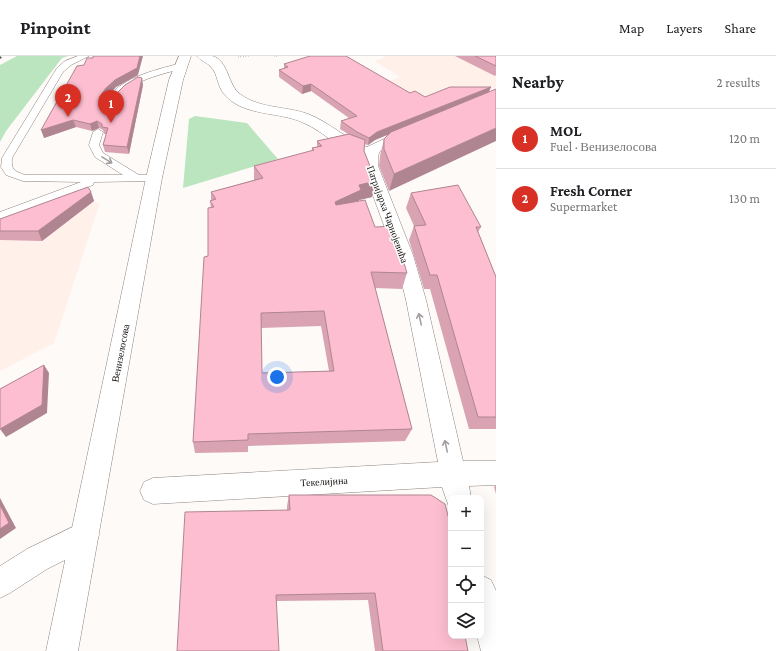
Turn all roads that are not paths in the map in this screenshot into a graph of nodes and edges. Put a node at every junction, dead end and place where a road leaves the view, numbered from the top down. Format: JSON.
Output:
{"nodes":[{"id":1,"x":85,"y":56,"type":"edge"},
{"id":2,"x":203,"y":56,"type":"edge"},
{"id":3,"x":183,"y":61,"type":"edge"},
{"id":4,"x":107,"y":105,"type":"edge"},
{"id":5,"x":424,"y":126,"type":"edge"},
{"id":6,"x":98,"y":132,"type":"edge"},
{"id":7,"x":371,"y":152,"type":"junction"},
{"id":8,"x":104,"y":178,"type":"junction"},
{"id":9,"x":145,"y":178,"type":"junction"},
{"id":10,"x":0,"y":216,"type":"edge"},
{"id":11,"x":496,"y":474,"type":"edge"},
{"id":12,"x":455,"y":486,"type":"edge"},
{"id":13,"x":153,"y":491,"type":"dead end"},
{"id":14,"x":85,"y":535,"type":"junction"},
{"id":15,"x":0,"y":583,"type":"edge"},
{"id":16,"x":484,"y":602,"type":"edge"},
{"id":17,"x":496,"y":650,"type":"edge"},
{"id":18,"x":62,"y":651,"type":"edge"}],
"edges":[{"from":1,"to":8,"type":"lane"},
{"from":2,"to":7,"type":"street","name":"Патријарха Чарнојевића"},
{"from":3,"to":4,"type":"lane"},
{"from":3,"to":9,"type":"street","name":"Венизелосова"},
{"from":5,"to":7,"type":"street"},
{"from":6,"to":9,"type":"lane","one_way":true},
{"from":12,"to":7,"type":"street","name":"Патријарха Чарнојевића","one_way":true},
{"from":8,"to":9,"type":"lane"},
{"from":8,"to":10,"type":"lane"},
{"from":9,"to":14,"type":"street","name":"Венизелосова"},
{"from":11,"to":12,"type":"street","name":"Текелијина"},
{"from":12,"to":13,"type":"street","name":"Текелијина"},
{"from":14,"to":15,"type":"street"},
{"from":14,"to":18,"type":"street","name":"Венизелосова"},
{"from":16,"to":17,"type":"street"}]}
